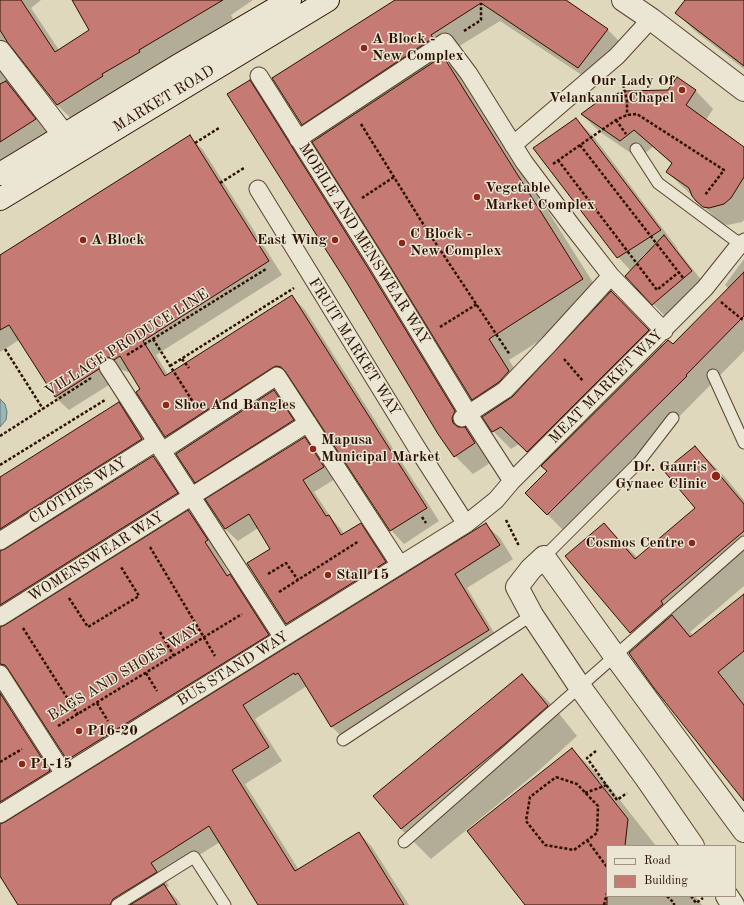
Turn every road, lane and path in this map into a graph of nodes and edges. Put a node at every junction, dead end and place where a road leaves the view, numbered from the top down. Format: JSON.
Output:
{"nodes":[{"id":1,"x":290,"y":0,"type":"edge"},
{"id":2,"x":328,"y":0,"type":"edge"},
{"id":3,"x":481,"y":3,"type":"dead end"},
{"id":4,"x":638,"y":7,"type":"edge"},
{"id":5,"x":445,"y":42,"type":"junction"},
{"id":6,"x":0,"y":52,"type":"edge"},
{"id":7,"x":617,"y":56,"type":"junction"},
{"id":8,"x":259,"y":76,"type":"dead end"},
{"id":9,"x":744,"y":90,"type":"edge"},
{"id":10,"x":349,"y":105,"type":"junction"},
{"id":11,"x":627,"y":115,"type":"dead end"},
{"id":12,"x":219,"y":128,"type":"dead end"},
{"id":13,"x":63,"y":135,"type":"junction"},
{"id":14,"x":298,"y":138,"type":"junction"},
{"id":15,"x":195,"y":143,"type":"dead end"},
{"id":16,"x":513,"y":145,"type":"junction"},
{"id":17,"x":580,"y":145,"type":"dead end"},
{"id":18,"x":636,"y":149,"type":"dead end"},
{"id":19,"x":77,"y":152,"type":"junction"},
{"id":20,"x":558,"y":160,"type":"dead end"},
{"id":21,"x":244,"y":168,"type":"dead end"},
{"id":22,"x":0,"y":174,"type":"edge"},
{"id":23,"x":394,"y":177,"type":"junction"},
{"id":24,"x":220,"y":183,"type":"dead end"},
{"id":25,"x":258,"y":189,"type":"dead end"},
{"id":26,"x":0,"y":199,"type":"edge"},
{"id":27,"x":343,"y":210,"type":"junction"},
{"id":28,"x":742,"y":241,"type":"edge"},
{"id":29,"x":266,"y":269,"type":"dead end"},
{"id":30,"x":679,"y":272,"type":"junction"},
{"id":31,"x":612,"y":276,"type":"junction"},
{"id":32,"x":311,"y":277,"type":"junction"},
{"id":33,"x":687,"y":283,"type":"dead end"},
{"id":34,"x":705,"y":288,"type":"junction"},
{"id":35,"x":477,"y":304,"type":"junction"},
{"id":36,"x":744,"y":322,"type":"edge"},
{"id":37,"x":664,"y":330,"type":"junction"},
{"id":38,"x":422,"y":338,"type":"junction"},
{"id":39,"x":153,"y":339,"type":"junction"},
{"id":40,"x":550,"y":344,"type":"junction"},
{"id":41,"x":5,"y":349,"type":"dead end"},
{"id":42,"x":182,"y":359,"type":"junction"},
{"id":43,"x":170,"y":366,"type":"junction"},
{"id":44,"x":108,"y":367,"type":"junction"},
{"id":45,"x":190,"y":368,"type":"dead end"},
{"id":46,"x":522,"y":373,"type":"junction"},
{"id":47,"x":713,"y":375,"type":"dead end"},
{"id":48,"x":584,"y":381,"type":"dead end"},
{"id":49,"x":122,"y":389,"type":"junction"},
{"id":50,"x":43,"y":409,"type":"junction"},
{"id":51,"x":465,"y":416,"type":"junction"},
{"id":52,"x":673,"y":418,"type":"dead end"},
{"id":53,"x":206,"y":422,"type":"junction"},
{"id":54,"x":308,"y":423,"type":"junction"},
{"id":55,"x":0,"y":436,"type":"edge"},
{"id":56,"x":744,"y":443,"type":"edge"},
{"id":57,"x":159,"y":446,"type":"junction"},
{"id":58,"x":0,"y":465,"type":"edge"},
{"id":59,"x":512,"y":481,"type":"junction"},
{"id":60,"x":191,"y":497,"type":"junction"},
{"id":61,"x":466,"y":524,"type":"junction"},
{"id":62,"x":139,"y":530,"type":"junction"},
{"id":63,"x":377,"y":530,"type":"junction"},
{"id":64,"x":0,"y":541,"type":"edge"},
{"id":65,"x":744,"y":542,"type":"edge"},
{"id":66,"x":110,"y":548,"type":"junction"},
{"id":67,"x":544,"y":557,"type":"junction"},
{"id":68,"x":400,"y":565,"type":"junction"},
{"id":69,"x":58,"y":580,"type":"junction"},
{"id":70,"x":298,"y":580,"type":"junction"},
{"id":71,"x":248,"y":585,"type":"junction"},
{"id":72,"x":260,"y":604,"type":"junction"},
{"id":73,"x":6,"y":613,"type":"edge"},
{"id":74,"x":532,"y":615,"type":"junction"},
{"id":75,"x":160,"y":632,"type":"dead end"},
{"id":76,"x":204,"y":638,"type":"junction"},
{"id":77,"x":283,"y":638,"type":"junction"},
{"id":78,"x":174,"y":656,"type":"junction"},
{"id":79,"x":615,"y":656,"type":"junction"},
{"id":80,"x":0,"y":674,"type":"edge"},
{"id":81,"x":580,"y":687,"type":"junction"},
{"id":82,"x":78,"y":715,"type":"junction"},
{"id":83,"x":41,"y":737,"type":"junction"},
{"id":84,"x":343,"y":740,"type":"dead end"},
{"id":85,"x":587,"y":758,"type":"dead end"},
{"id":86,"x":0,"y":762,"type":"edge"},
{"id":87,"x":64,"y":774,"type":"junction"},
{"id":88,"x":607,"y":785,"type":"junction"},
{"id":89,"x":585,"y":793,"type":"junction"},
{"id":90,"x":617,"y":800,"type":"dead end"},
{"id":91,"x":0,"y":814,"type":"edge"},
{"id":92,"x":744,"y":831,"type":"edge"},
{"id":93,"x":587,"y":840,"type":"junction"},
{"id":94,"x":404,"y":842,"type":"dead end"},
{"id":95,"x":692,"y":845,"type":"edge"},
{"id":96,"x":606,"y":866,"type":"edge"},
{"id":97,"x":668,"y":897,"type":"edge"},
{"id":98,"x":692,"y":897,"type":"edge"},
{"id":99,"x":704,"y":897,"type":"edge"},
{"id":100,"x":117,"y":905,"type":"edge"},
{"id":101,"x":225,"y":905,"type":"edge"},
{"id":102,"x":674,"y":905,"type":"edge"}],
"edges":[{"from":1,"to":13,"type":"street","name":"MARKET ROAD"},
{"from":2,"to":19,"type":"street","name":"MARKET ROAD"},
{"from":3,"to":5,"type":"path"},
{"from":4,"to":7,"type":"street"},
{"from":4,"to":9,"type":"street"},
{"from":5,"to":10,"type":"street"},
{"from":5,"to":16,"type":"street"},
{"from":6,"to":13,"type":"street"},
{"from":7,"to":11,"type":"path"},
{"from":7,"to":16,"type":"street"},
{"from":8,"to":14,"type":"street","name":"MOBILE AND MENSWEAR WAY"},
{"from":10,"to":14,"type":"street"},
{"from":10,"to":23,"type":"path"},
{"from":12,"to":15,"type":"path"},
{"from":13,"to":19,"type":"street"},
{"from":13,"to":22,"type":"street","name":"MARKET ROAD"},
{"from":14,"to":27,"type":"street","name":"MOBILE AND MENSWEAR WAY"},
{"from":16,"to":31,"type":"street"},
{"from":17,"to":30,"type":"path"},
{"from":18,"to":28,"type":"lane"},
{"from":19,"to":26,"type":"street","name":"MARKET ROAD"},
{"from":20,"to":30,"type":"path"},
{"from":21,"to":24,"type":"path"},
{"from":23,"to":27,"type":"path"},
{"from":23,"to":35,"type":"path"},
{"from":25,"to":32,"type":"street","name":"FRUIT MARKET WAY"},
{"from":27,"to":38,"type":"street","name":"MOBILE AND MENSWEAR WAY"},
{"from":28,"to":34,"type":"street","name":"MEAT MARKET WAY"},
{"from":29,"to":39,"type":"path","name":"VILLAGE PRODUCE LINE"},
{"from":30,"to":33,"type":"path"},
{"from":31,"to":37,"type":"street"},
{"from":31,"to":40,"type":"street"},
{"from":32,"to":42,"type":"path"},
{"from":32,"to":61,"type":"street","name":"FRUIT MARKET WAY"},
{"from":34,"to":36,"type":"path"},
{"from":34,"to":37,"type":"street","name":"MEAT MARKET WAY"},
{"from":35,"to":38,"type":"path"},
{"from":35,"to":46,"type":"path"},
{"from":37,"to":59,"type":"street","name":"MEAT MARKET WAY"},
{"from":38,"to":51,"type":"street","name":"MOBILE AND MENSWEAR WAY"},
{"from":39,"to":43,"type":"path"},
{"from":39,"to":44,"type":"path","name":"VILLAGE PRODUCE LINE"},
{"from":40,"to":46,"type":"street"},
{"from":40,"to":48,"type":"path"},
{"from":41,"to":50,"type":"path"},
{"from":42,"to":43,"type":"path"},
{"from":42,"to":45,"type":"path"},
{"from":43,"to":53,"type":"path"},
{"from":44,"to":49,"type":"street"},
{"from":44,"to":50,"type":"path","name":"VILLAGE PRODUCE LINE"},
{"from":46,"to":51,"type":"street"},
{"from":47,"to":56,"type":"lane"},
{"from":49,"to":57,"type":"street"},
{"from":49,"to":58,"type":"path"},
{"from":50,"to":55,"type":"path","name":"VILLAGE PRODUCE LINE"},
{"from":51,"to":59,"type":"street","name":"MOBILE AND MENSWEAR WAY"},
{"from":52,"to":67,"type":"lane"},
{"from":53,"to":54,"type":"street","name":"CLOTHES WAY"},
{"from":53,"to":57,"type":"street","name":"CLOTHES WAY"},
{"from":54,"to":60,"type":"street","name":"WOMENSWEAR WAY"},
{"from":54,"to":63,"type":"street"},
{"from":57,"to":60,"type":"street"},
{"from":57,"to":64,"type":"street","name":"CLOTHES WAY"},
{"from":59,"to":61,"type":"street","name":"MEAT MARKET WAY"},
{"from":60,"to":62,"type":"street","name":"WOMENSWEAR WAY"},
{"from":60,"to":71,"type":"street"},
{"from":61,"to":68,"type":"street","name":"BUS STAND WAY"},
{"from":62,"to":66,"type":"street","name":"WOMENSWEAR WAY"},
{"from":62,"to":76,"type":"path"},
{"from":63,"to":68,"type":"street"},
{"from":63,"to":70,"type":"path","name":"BAGS AND SHOES WAY"},
{"from":65,"to":79,"type":"lane"},
{"from":66,"to":69,"type":"street","name":"WOMENSWEAR WAY"},
{"from":66,"to":69,"type":"path"},
{"from":67,"to":74,"type":"street"},
{"from":67,"to":79,"type":"street"},
{"from":68,"to":77,"type":"street","name":"BUS STAND WAY"},
{"from":69,"to":73,"type":"street","name":"WOMENSWEAR WAY"},
{"from":70,"to":71,"type":"path"},
{"from":70,"to":72,"type":"path","name":"BAGS AND SHOES WAY"},
{"from":71,"to":72,"type":"street"},
{"from":72,"to":76,"type":"path","name":"BAGS AND SHOES WAY"},
{"from":72,"to":77,"type":"street"},
{"from":73,"to":82,"type":"path"},
{"from":74,"to":81,"type":"street"},
{"from":74,"to":84,"type":"lane"},
{"from":75,"to":78,"type":"path"},
{"from":76,"to":78,"type":"path","name":"BAGS AND SHOES WAY"},
{"from":77,"to":87,"type":"street","name":"BUS STAND WAY"},
{"from":78,"to":82,"type":"path","name":"BAGS AND SHOES WAY"},
{"from":79,"to":81,"type":"lane"},
{"from":79,"to":92,"type":"street"},
{"from":80,"to":83,"type":"street"},
{"from":81,"to":94,"type":"lane"},
{"from":81,"to":95,"type":"street"},
{"from":82,"to":83,"type":"path","name":"BAGS AND SHOES WAY"},
{"from":83,"to":86,"type":"path","name":"BAGS AND SHOES WAY"},
{"from":83,"to":87,"type":"street"},
{"from":85,"to":88,"type":"path"},
{"from":87,"to":91,"type":"street","name":"BUS STAND WAY"},
{"from":88,"to":89,"type":"path"},
{"from":88,"to":90,"type":"path"},
{"from":89,"to":93,"type":"path"},
{"from":89,"to":93,"type":"path"},
{"from":93,"to":96,"type":"path"},
{"from":97,"to":102,"type":"path"},
{"from":98,"to":99,"type":"path"},
{"from":100,"to":101,"type":"lane"}]}
